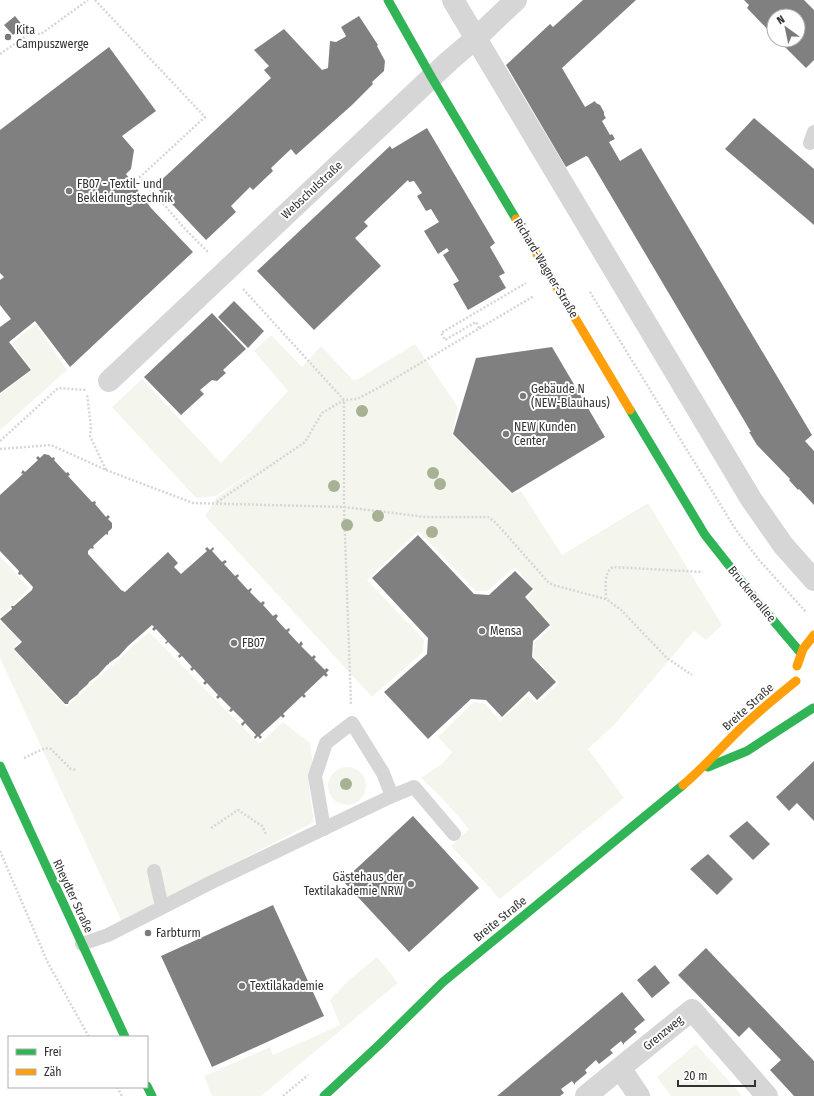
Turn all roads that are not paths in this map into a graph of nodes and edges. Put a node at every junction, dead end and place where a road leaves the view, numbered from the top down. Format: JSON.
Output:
{"nodes":[{"id":1,"x":388,"y":0,"type":"edge"},
{"id":2,"x":453,"y":0,"type":"edge"},
{"id":3,"x":516,"y":0,"type":"edge"},
{"id":4,"x":476,"y":38,"type":"junction"},
{"id":5,"x":432,"y":78,"type":"junction"},
{"id":6,"x":109,"y":380,"type":"dead end"},
{"id":7,"x":705,"y":536,"type":"joint"},
{"id":8,"x":814,"y":580,"type":"edge"},
{"id":9,"x":814,"y":635,"type":"edge"},
{"id":10,"x":800,"y":652,"type":"junction"},
{"id":11,"x":796,"y":681,"type":"junction"},
{"id":12,"x":801,"y":692,"type":"dead end"},
{"id":13,"x":812,"y":707,"type":"edge"},
{"id":14,"x":1,"y":767,"type":"edge"},
{"id":15,"x":700,"y":771,"type":"junction"},
{"id":16,"x":392,"y":796,"type":"junction"},
{"id":17,"x":324,"y":829,"type":"junction"},
{"id":18,"x":454,"y":834,"type":"dead end"},
{"id":19,"x":154,"y":871,"type":"dead end"},
{"id":20,"x":162,"y":907,"type":"junction"},
{"id":21,"x":82,"y":944,"type":"junction"},
{"id":22,"x":125,"y":1036,"type":"edge"},
{"id":23,"x":620,"y":1068,"type":"junction"},
{"id":24,"x":324,"y":1096,"type":"edge"},
{"id":25,"x":586,"y":1096,"type":"edge"},
{"id":26,"x":639,"y":1096,"type":"edge"},
{"id":27,"x":767,"y":1096,"type":"edge"}],
"edges":[{"from":1,"to":5,"type":"street","name":"Richard-Wagner-Straße"},
{"from":2,"to":4,"type":"street"},
{"from":3,"to":4,"type":"street","name":"Webschulstraße"},
{"from":4,"to":5,"type":"street","name":"Webschulstraße"},
{"from":4,"to":8,"type":"street"},
{"from":5,"to":6,"type":"street","name":"Webschulstraße"},
{"from":5,"to":7,"type":"street","name":"Richard-Wagner-Straße"},
{"from":7,"to":10,"type":"street","name":"Brucknerallee"},
{"from":9,"to":10,"type":"street"},
{"from":10,"to":11,"type":"street"},
{"from":11,"to":12,"type":"street"},
{"from":11,"to":15,"type":"street","name":"Breite Straße"},
{"from":13,"to":15,"type":"street","name":"Breite Straße"},
{"from":14,"to":21,"type":"street","name":"Rheydter Straße"},
{"from":15,"to":24,"type":"street","name":"Breite Straße"},
{"from":16,"to":17,"type":"lane"},
{"from":16,"to":17,"type":"lane"},
{"from":16,"to":18,"type":"lane"},
{"from":17,"to":20,"type":"lane"},
{"from":19,"to":20,"type":"lane"},
{"from":20,"to":21,"type":"lane"},
{"from":21,"to":22,"type":"street","name":"Rheydter Straße"},
{"from":23,"to":25,"type":"street","name":"Grenzweg"},
{"from":23,"to":26,"type":"street"},
{"from":23,"to":27,"type":"street","name":"Grenzweg"}]}
